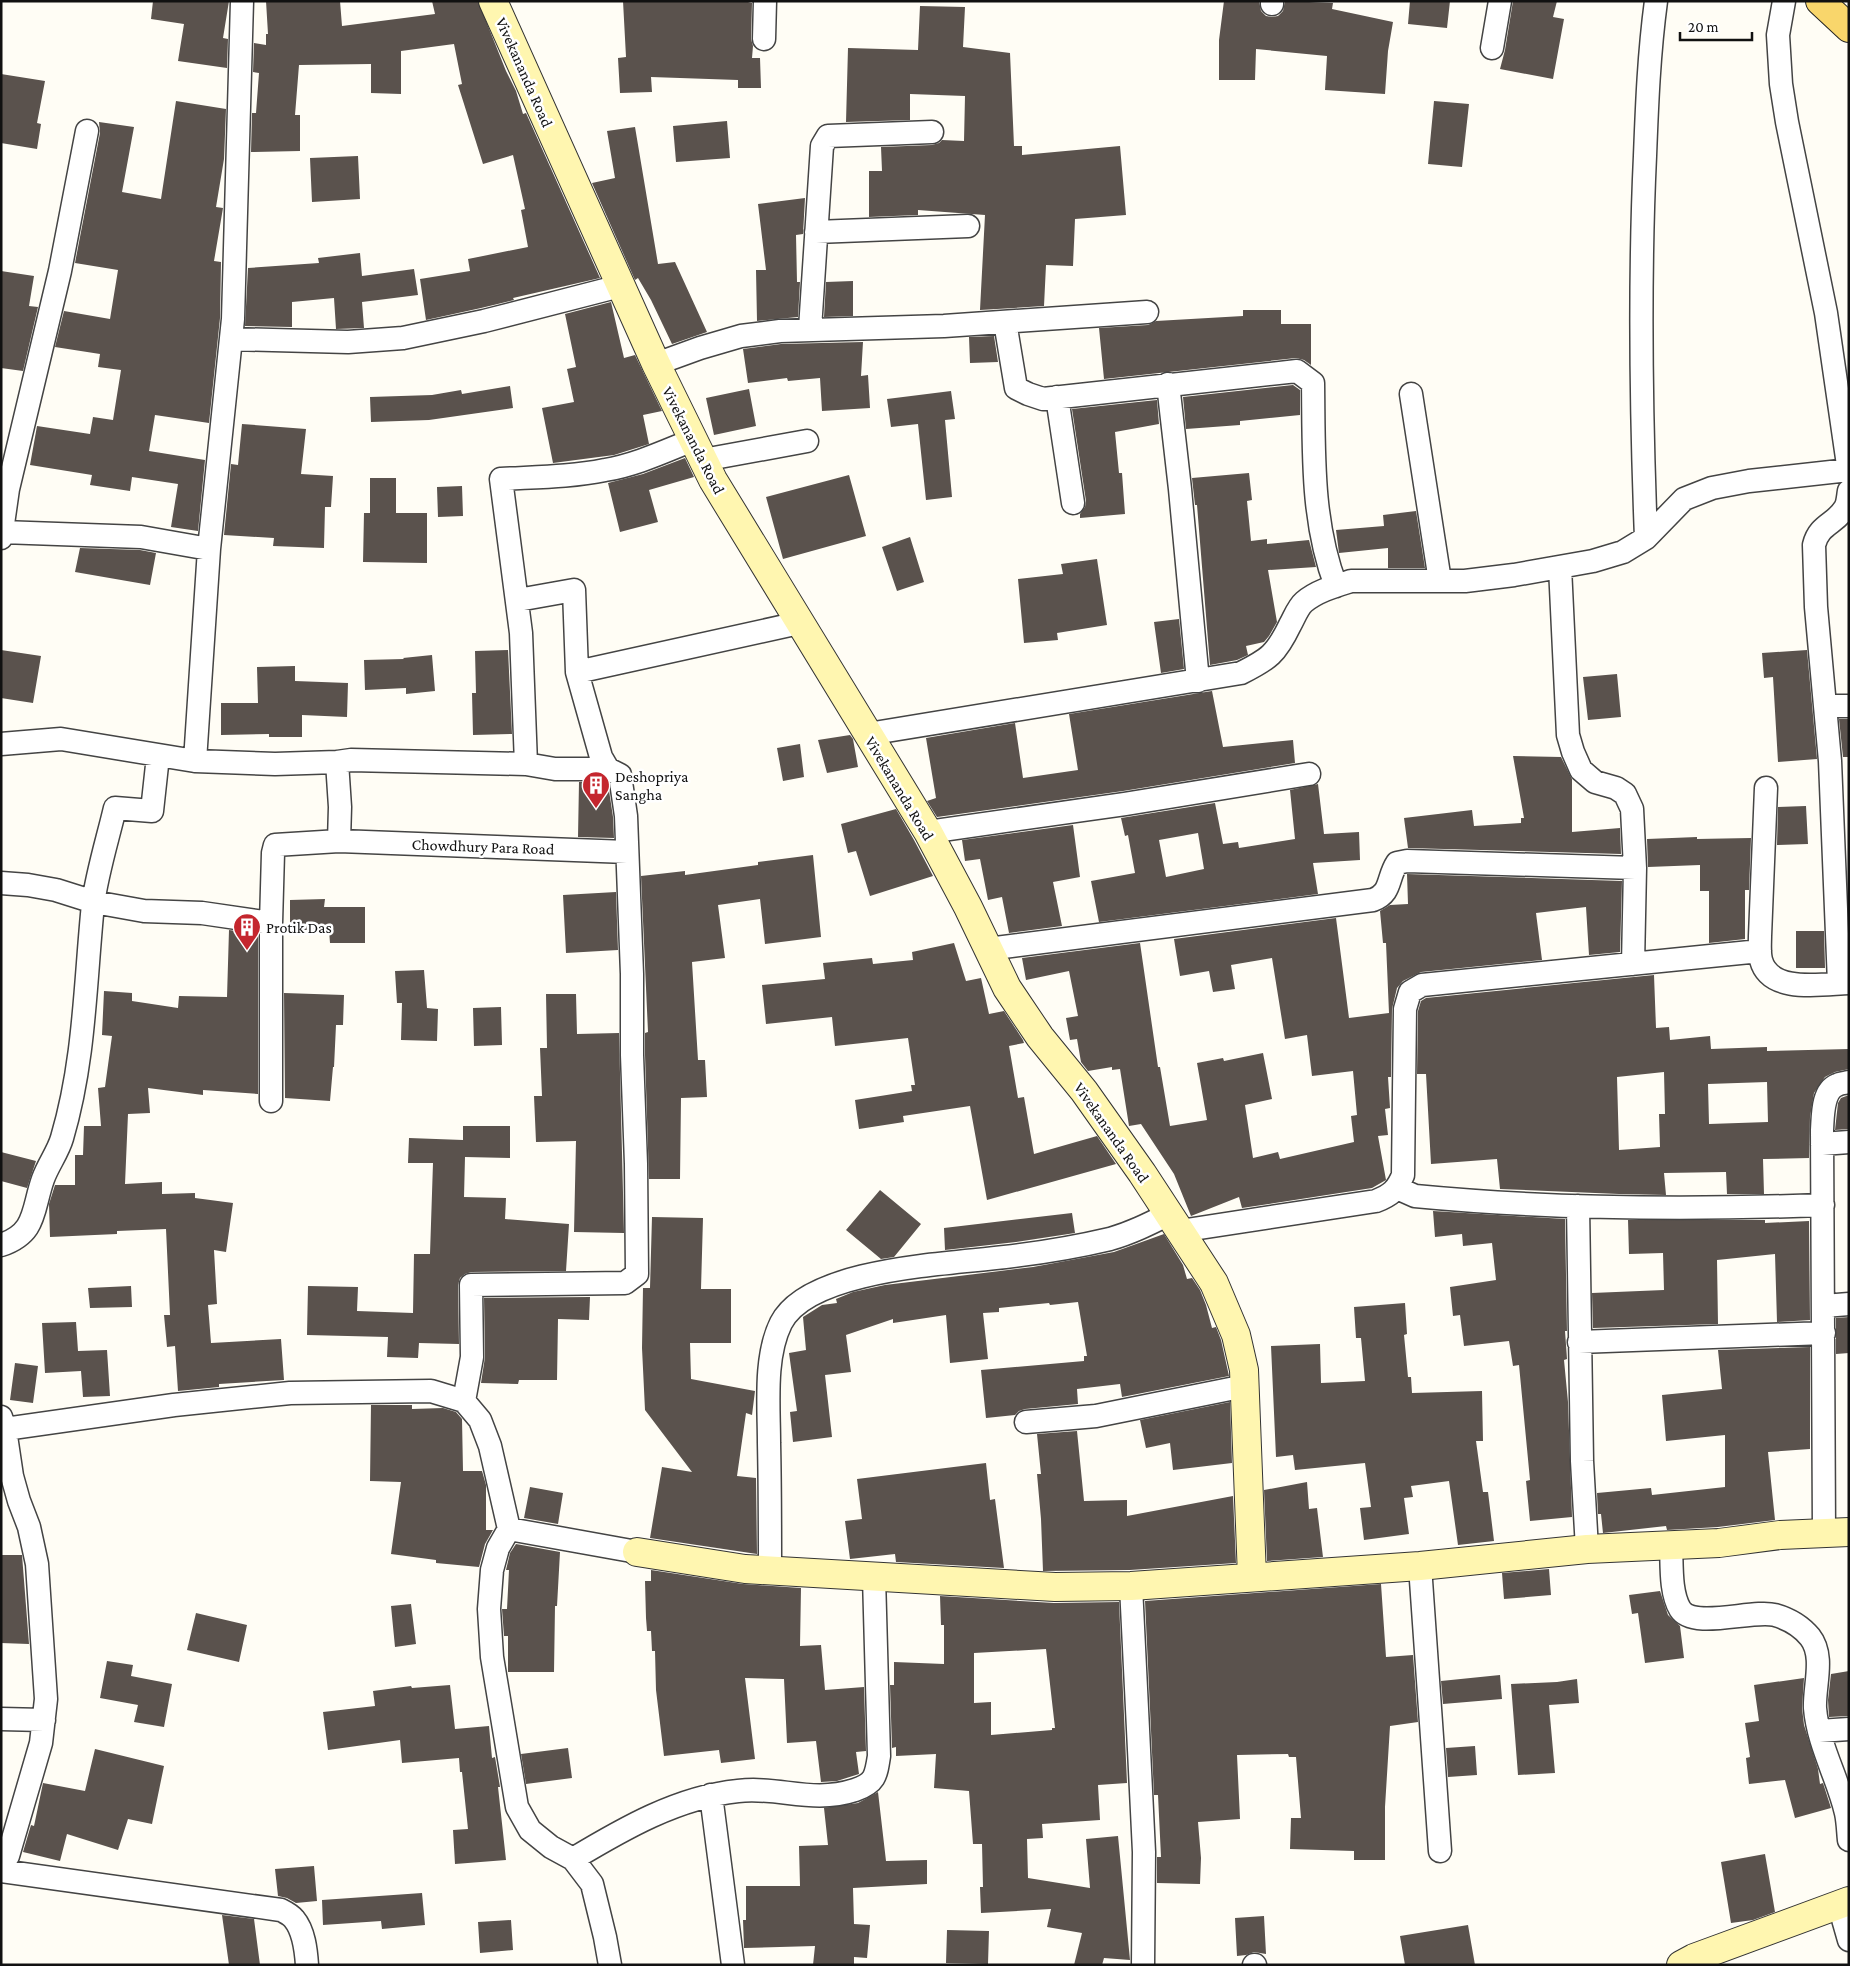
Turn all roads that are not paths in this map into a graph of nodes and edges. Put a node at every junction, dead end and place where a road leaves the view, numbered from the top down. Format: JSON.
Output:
{"nodes":[{"id":1,"x":242,"y":1,"type":"edge"},
{"id":2,"x":493,"y":1,"type":"edge"},
{"id":3,"x":765,"y":1,"type":"edge"},
{"id":4,"x":1500,"y":1,"type":"edge"},
{"id":5,"x":1656,"y":1,"type":"edge"},
{"id":6,"x":1784,"y":1,"type":"edge"},
{"id":7,"x":764,"y":39,"type":"dead end"},
{"id":8,"x":1492,"y":48,"type":"dead end"},
{"id":9,"x":87,"y":131,"type":"dead end"},
{"id":10,"x":932,"y":132,"type":"dead end"},
{"id":11,"x":968,"y":226,"type":"dead end"},
{"id":12,"x":816,"y":232,"type":"junction"},
{"id":13,"x":620,"y":286,"type":"junction"},
{"id":14,"x":1147,"y":312,"type":"dead end"},
{"id":15,"x":1005,"y":322,"type":"junction"},
{"id":16,"x":810,"y":329,"type":"junction"},
{"id":17,"x":231,"y":339,"type":"junction"},
{"id":18,"x":656,"y":364,"type":"junction"},
{"id":19,"x":1168,"y":384,"type":"junction"},
{"id":20,"x":1411,"y":394,"type":"dead end"},
{"id":21,"x":1057,"y":397,"type":"junction"},
{"id":22,"x":807,"y":441,"type":"dead end"},
{"id":23,"x":698,"y":450,"type":"junction"},
{"id":24,"x":1849,"y":471,"type":"edge"},
{"id":25,"x":1849,"y":491,"type":"edge"},
{"id":26,"x":1073,"y":503,"type":"dead end"},
{"id":27,"x":2,"y":535,"type":"edge"},
{"id":28,"x":1646,"y":538,"type":"junction"},
{"id":29,"x":210,"y":549,"type":"junction"},
{"id":30,"x":1560,"y":567,"type":"junction"},
{"id":31,"x":1440,"y":581,"type":"junction"},
{"id":32,"x":1336,"y":586,"type":"junction"},
{"id":33,"x":518,"y":600,"type":"junction"},
{"id":34,"x":799,"y":623,"type":"junction"},
{"id":35,"x":577,"y":672,"type":"junction"},
{"id":36,"x":1198,"y":681,"type":"junction"},
{"id":37,"x":1826,"y":706,"type":"junction"},
{"id":38,"x":1849,"y":706,"type":"edge"},
{"id":39,"x":868,"y":734,"type":"junction"},
{"id":40,"x":1,"y":744,"type":"edge"},
{"id":41,"x":158,"y":756,"type":"junction"},
{"id":42,"x":195,"y":761,"type":"junction"},
{"id":43,"x":337,"y":762,"type":"junction"},
{"id":44,"x":526,"y":764,"type":"junction"},
{"id":45,"x":608,"y":769,"type":"junction"},
{"id":46,"x":1310,"y":774,"type":"dead end"},
{"id":47,"x":1766,"y":788,"type":"dead end"},
{"id":48,"x":928,"y":832,"type":"junction"},
{"id":49,"x":339,"y":841,"type":"junction"},
{"id":50,"x":627,"y":852,"type":"junction"},
{"id":51,"x":1635,"y":868,"type":"junction"},
{"id":52,"x":1,"y":883,"type":"edge"},
{"id":53,"x":94,"y":902,"type":"junction"},
{"id":54,"x":271,"y":923,"type":"junction"},
{"id":55,"x":988,"y":949,"type":"junction"},
{"id":56,"x":1760,"y":951,"type":"junction"},
{"id":57,"x":1633,"y":964,"type":"junction"},
{"id":58,"x":1844,"y":983,"type":"edge"},
{"id":59,"x":1849,"y":1082,"type":"edge"},
{"id":60,"x":271,"y":1101,"type":"dead end"},
{"id":61,"x":1849,"y":1142,"type":"edge"},
{"id":62,"x":1822,"y":1144,"type":"junction"},
{"id":63,"x":1397,"y":1188,"type":"junction"},
{"id":64,"x":1822,"y":1205,"type":"junction"},
{"id":65,"x":1578,"y":1206,"type":"junction"},
{"id":66,"x":1174,"y":1222,"type":"junction"},
{"id":67,"x":1,"y":1245,"type":"edge"},
{"id":68,"x":1849,"y":1304,"type":"edge"},
{"id":69,"x":1824,"y":1306,"type":"junction"},
{"id":70,"x":1824,"y":1333,"type":"junction"},
{"id":71,"x":1579,"y":1342,"type":"junction"},
{"id":72,"x":1245,"y":1386,"type":"junction"},
{"id":73,"x":464,"y":1401,"type":"junction"},
{"id":74,"x":1026,"y":1422,"type":"dead end"},
{"id":75,"x":3,"y":1423,"type":"edge"},
{"id":76,"x":10,"y":1500,"type":"edge"},
{"id":77,"x":509,"y":1529,"type":"junction"},
{"id":78,"x":1837,"y":1532,"type":"edge"},
{"id":79,"x":1671,"y":1545,"type":"junction"},
{"id":80,"x":1587,"y":1549,"type":"junction"},
{"id":81,"x":636,"y":1552,"type":"joint"},
{"id":82,"x":1420,"y":1566,"type":"junction"},
{"id":83,"x":770,"y":1571,"type":"junction"},
{"id":84,"x":874,"y":1577,"type":"junction"},
{"id":85,"x":1252,"y":1577,"type":"junction"},
{"id":86,"x":1131,"y":1586,"type":"junction"},
{"id":87,"x":1,"y":1719,"type":"edge"},
{"id":88,"x":44,"y":1720,"type":"junction"},
{"id":89,"x":1849,"y":1729,"type":"edge"},
{"id":90,"x":1818,"y":1731,"type":"junction"},
{"id":91,"x":711,"y":1795,"type":"junction"},
{"id":92,"x":1849,"y":1840,"type":"edge"},
{"id":93,"x":1440,"y":1851,"type":"dead end"},
{"id":94,"x":574,"y":1859,"type":"junction"},
{"id":95,"x":1,"y":1864,"type":"edge"},
{"id":96,"x":1,"y":1871,"type":"edge"},
{"id":97,"x":1844,"y":1903,"type":"edge"},
{"id":98,"x":1849,"y":1940,"type":"edge"},
{"id":99,"x":306,"y":1965,"type":"edge"},
{"id":100,"x":610,"y":1965,"type":"edge"},
{"id":101,"x":733,"y":1965,"type":"edge"},
{"id":102,"x":1143,"y":1965,"type":"edge"},
{"id":103,"x":1681,"y":1965,"type":"edge"}],
"edges":[{"from":1,"to":17,"type":"street"},
{"from":2,"to":13,"type":"street","name":"Vivekananda Road"},
{"from":3,"to":7,"type":"street"},
{"from":4,"to":8,"type":"street"},
{"from":5,"to":28,"type":"street"},
{"from":6,"to":24,"type":"street"},
{"from":9,"to":27,"type":"street"},
{"from":10,"to":12,"type":"street"},
{"from":11,"to":12,"type":"street"},
{"from":12,"to":16,"type":"street"},
{"from":13,"to":17,"type":"street"},
{"from":13,"to":18,"type":"street","name":"Vivekananda Road"},
{"from":14,"to":15,"type":"street"},
{"from":15,"to":16,"type":"street"},
{"from":15,"to":21,"type":"street"},
{"from":16,"to":18,"type":"street"},
{"from":17,"to":29,"type":"street"},
{"from":18,"to":23,"type":"street","name":"Vivekananda Road"},
{"from":19,"to":21,"type":"street"},
{"from":19,"to":32,"type":"street"},
{"from":19,"to":36,"type":"street"},
{"from":20,"to":31,"type":"street"},
{"from":21,"to":26,"type":"street"},
{"from":22,"to":23,"type":"street"},
{"from":23,"to":33,"type":"street"},
{"from":23,"to":34,"type":"street","name":"Vivekananda Road"},
{"from":24,"to":28,"type":"street"},
{"from":25,"to":37,"type":"street"},
{"from":27,"to":29,"type":"street"},
{"from":28,"to":30,"type":"street"},
{"from":29,"to":42,"type":"street"},
{"from":30,"to":31,"type":"street"},
{"from":30,"to":51,"type":"street"},
{"from":31,"to":32,"type":"street"},
{"from":32,"to":36,"type":"street"},
{"from":33,"to":35,"type":"street"},
{"from":33,"to":44,"type":"street"},
{"from":34,"to":35,"type":"street"},
{"from":34,"to":39,"type":"street","name":"Vivekananda Road"},
{"from":35,"to":45,"type":"street"},
{"from":36,"to":39,"type":"street"},
{"from":37,"to":38,"type":"street"},
{"from":37,"to":58,"type":"street"},
{"from":39,"to":48,"type":"street","name":"Vivekananda Road"},
{"from":40,"to":41,"type":"street"},
{"from":41,"to":42,"type":"street"},
{"from":41,"to":53,"type":"street"},
{"from":42,"to":43,"type":"street"},
{"from":43,"to":44,"type":"street"},
{"from":43,"to":49,"type":"street"},
{"from":44,"to":45,"type":"street"},
{"from":45,"to":50,"type":"street"},
{"from":46,"to":48,"type":"street"},
{"from":47,"to":56,"type":"street"},
{"from":48,"to":55,"type":"street","name":"Vivekananda Road"},
{"from":49,"to":50,"type":"street","name":"Chowdhury Para Road"},
{"from":49,"to":54,"type":"street","name":"Chowdhury Para Road"},
{"from":50,"to":73,"type":"street"},
{"from":51,"to":55,"type":"street"},
{"from":51,"to":57,"type":"street"},
{"from":52,"to":53,"type":"street"},
{"from":53,"to":54,"type":"street"},
{"from":53,"to":67,"type":"street"},
{"from":54,"to":60,"type":"street","name":"Chowdhury Para Road"},
{"from":55,"to":66,"type":"street","name":"Vivekananda Road"},
{"from":56,"to":57,"type":"street"},
{"from":56,"to":58,"type":"street"},
{"from":57,"to":63,"type":"street"},
{"from":59,"to":62,"type":"street"},
{"from":61,"to":62,"type":"street"},
{"from":62,"to":64,"type":"street"},
{"from":63,"to":65,"type":"street"},
{"from":63,"to":66,"type":"street"},
{"from":64,"to":65,"type":"street"},
{"from":64,"to":69,"type":"street"},
{"from":65,"to":71,"type":"street"},
{"from":66,"to":72,"type":"street","name":"Vivekananda Road"},
{"from":66,"to":83,"type":"street"},
{"from":68,"to":69,"type":"street"},
{"from":69,"to":70,"type":"street"},
{"from":70,"to":71,"type":"street"},
{"from":70,"to":78,"type":"street"},
{"from":71,"to":80,"type":"street"},
{"from":72,"to":74,"type":"street"},
{"from":72,"to":85,"type":"street","name":"Vivekananda Road"},
{"from":73,"to":75,"type":"street"},
{"from":73,"to":77,"type":"street"},
{"from":75,"to":76,"type":"street"},
{"from":76,"to":88,"type":"street"},
{"from":77,"to":81,"type":"street"},
{"from":77,"to":94,"type":"street"},
{"from":78,"to":79,"type":"street"},
{"from":79,"to":80,"type":"street"},
{"from":79,"to":90,"type":"street"},
{"from":80,"to":82,"type":"street"},
{"from":81,"to":83,"type":"street"},
{"from":82,"to":85,"type":"street"},
{"from":82,"to":93,"type":"street"},
{"from":83,"to":84,"type":"street"},
{"from":84,"to":86,"type":"street"},
{"from":84,"to":91,"type":"street"},
{"from":85,"to":86,"type":"street"},
{"from":86,"to":102,"type":"street"},
{"from":87,"to":88,"type":"street"},
{"from":88,"to":95,"type":"street"},
{"from":89,"to":90,"type":"street"},
{"from":90,"to":92,"type":"street"},
{"from":91,"to":94,"type":"street"},
{"from":91,"to":101,"type":"street"},
{"from":94,"to":100,"type":"street"},
{"from":96,"to":99,"type":"street"},
{"from":97,"to":98,"type":"street"},
{"from":97,"to":103,"type":"street"}]}
